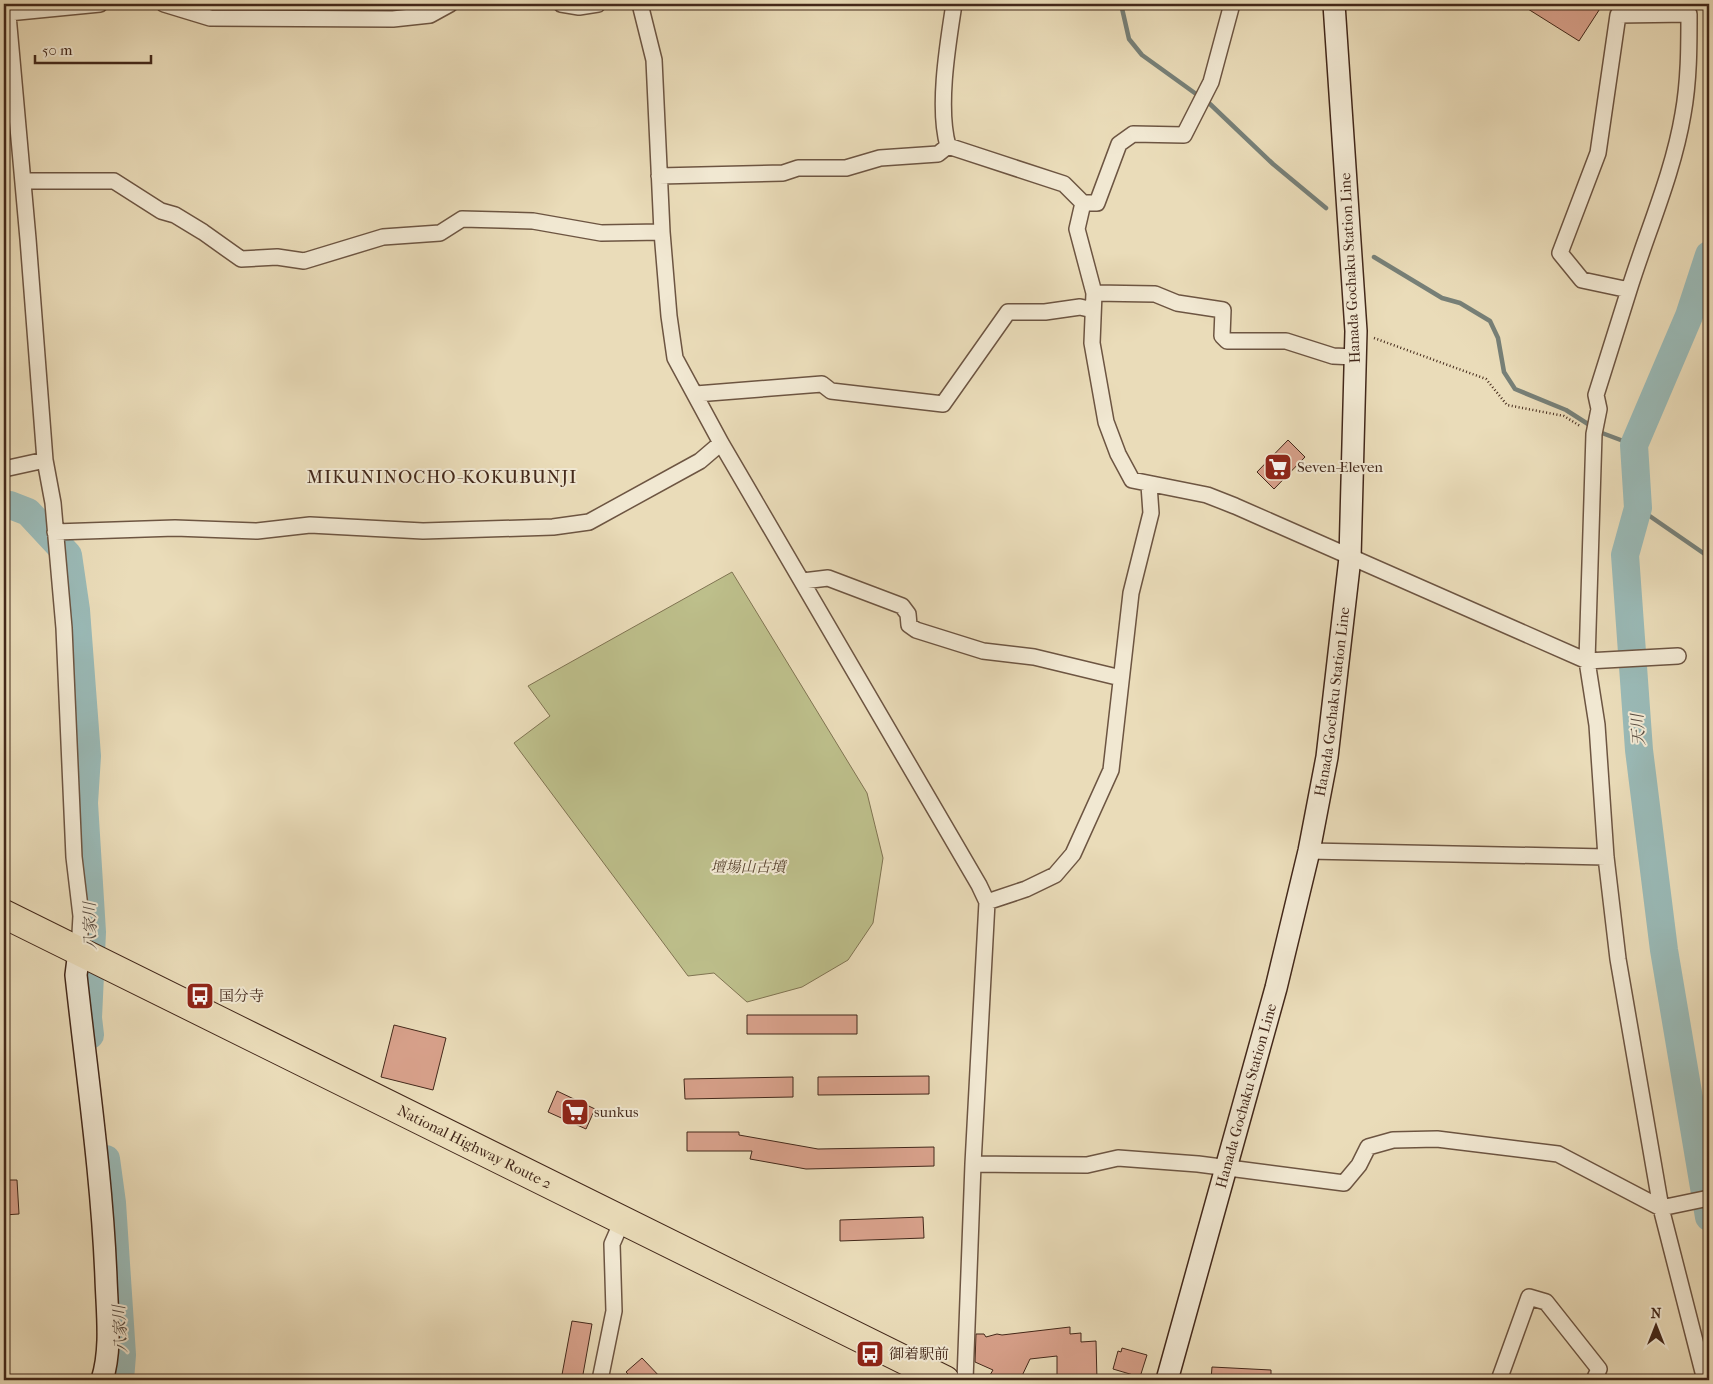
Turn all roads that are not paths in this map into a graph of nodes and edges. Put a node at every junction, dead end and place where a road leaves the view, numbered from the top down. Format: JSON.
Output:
{"nodes":[{"id":1,"x":100,"y":4,"type":"edge"},
{"id":2,"x":164,"y":4,"type":"edge"},
{"id":3,"x":450,"y":4,"type":"edge"},
{"id":4,"x":561,"y":4,"type":"edge"},
{"id":5,"x":598,"y":4,"type":"edge"},
{"id":6,"x":640,"y":4,"type":"edge"},
{"id":7,"x":954,"y":4,"type":"edge"},
{"id":8,"x":1232,"y":4,"type":"edge"},
{"id":9,"x":1334,"y":4,"type":"edge"},
{"id":10,"x":8,"y":8,"type":"edge"},
{"id":11,"x":948,"y":146,"type":"junction"},
{"id":12,"x":659,"y":176,"type":"junction"},
{"id":13,"x":23,"y":181,"type":"junction"},
{"id":14,"x":1083,"y":203,"type":"junction"},
{"id":15,"x":662,"y":232,"type":"junction"},
{"id":16,"x":1628,"y":290,"type":"junction"},
{"id":17,"x":1094,"y":293,"type":"junction"},
{"id":18,"x":1093,"y":310,"type":"junction"},
{"id":19,"x":1355,"y":356,"type":"junction"},
{"id":20,"x":696,"y":394,"type":"junction"},
{"id":21,"x":722,"y":443,"type":"junction"},
{"id":22,"x":45,"y":460,"type":"junction"},
{"id":23,"x":4,"y":469,"type":"edge"},
{"id":24,"x":1149,"y":485,"type":"junction"},
{"id":25,"x":54,"y":532,"type":"junction"},
{"id":26,"x":1350,"y":558,"type":"junction"},
{"id":27,"x":803,"y":581,"type":"junction"},
{"id":28,"x":1678,"y":656,"type":"dead end"},
{"id":29,"x":1587,"y":661,"type":"junction"},
{"id":30,"x":1121,"y":678,"type":"junction"},
{"id":31,"x":1309,"y":851,"type":"junction"},
{"id":32,"x":1606,"y":857,"type":"junction"},
{"id":33,"x":987,"y":902,"type":"junction"},
{"id":34,"x":4,"y":914,"type":"edge"},
{"id":35,"x":79,"y":951,"type":"junction"},
{"id":36,"x":973,"y":1164,"type":"junction"},
{"id":37,"x":1225,"y":1169,"type":"junction"},
{"id":38,"x":1709,"y":1198,"type":"edge"},
{"id":39,"x":1666,"y":1207,"type":"junction"},
{"id":40,"x":622,"y":1221,"type":"junction"},
{"id":41,"x":102,"y":1380,"type":"edge"},
{"id":42,"x":600,"y":1380,"type":"edge"},
{"id":43,"x":945,"y":1380,"type":"edge"},
{"id":44,"x":965,"y":1380,"type":"edge"},
{"id":45,"x":1167,"y":1380,"type":"edge"},
{"id":46,"x":1498,"y":1380,"type":"edge"},
{"id":47,"x":1594,"y":1380,"type":"edge"},
{"id":48,"x":1705,"y":1380,"type":"edge"}],
"edges":[{"from":1,"to":10,"type":"street"},
{"from":2,"to":3,"type":"street"},
{"from":4,"to":5,"type":"street"},
{"from":6,"to":12,"type":"street"},
{"from":7,"to":11,"type":"street"},
{"from":8,"to":14,"type":"street"},
{"from":9,"to":19,"type":"main road","name":"Hanada Gochaku Station Line"},
{"from":10,"to":13,"type":"street"},
{"from":11,"to":12,"type":"street"},
{"from":11,"to":14,"type":"street"},
{"from":12,"to":15,"type":"street"},
{"from":13,"to":15,"type":"street"},
{"from":13,"to":22,"type":"street"},
{"from":14,"to":17,"type":"street"},
{"from":15,"to":20,"type":"street"},
{"from":16,"to":16,"type":"street"},
{"from":16,"to":29,"type":"street"},
{"from":17,"to":18,"type":"street"},
{"from":17,"to":19,"type":"street"},
{"from":18,"to":20,"type":"street"},
{"from":18,"to":24,"type":"street"},
{"from":19,"to":26,"type":"main road","name":"Hanada Gochaku Station Line"},
{"from":20,"to":21,"type":"street"},
{"from":21,"to":25,"type":"street"},
{"from":21,"to":27,"type":"street"},
{"from":22,"to":23,"type":"street"},
{"from":22,"to":25,"type":"street"},
{"from":24,"to":26,"type":"street"},
{"from":24,"to":30,"type":"street"},
{"from":25,"to":35,"type":"street"},
{"from":26,"to":29,"type":"street"},
{"from":26,"to":31,"type":"main road","name":"Hanada Gochaku Station Line"},
{"from":27,"to":30,"type":"street"},
{"from":27,"to":33,"type":"street"},
{"from":28,"to":29,"type":"street"},
{"from":29,"to":32,"type":"street"},
{"from":30,"to":33,"type":"street"},
{"from":31,"to":32,"type":"street"},
{"from":31,"to":37,"type":"main road","name":"Hanada Gochaku Station Line"},
{"from":32,"to":39,"type":"street"},
{"from":33,"to":36,"type":"street"},
{"from":34,"to":35,"type":"highway","name":"National Highway Route 2"},
{"from":35,"to":40,"type":"highway","name":"National Highway Route 2"},
{"from":35,"to":41,"type":"main road"},
{"from":36,"to":37,"type":"street"},
{"from":36,"to":44,"type":"street"},
{"from":37,"to":39,"type":"street"},
{"from":37,"to":45,"type":"main road","name":"Hanada Gochaku Station Line"},
{"from":38,"to":39,"type":"street"},
{"from":39,"to":48,"type":"street"},
{"from":40,"to":42,"type":"street"},
{"from":40,"to":43,"type":"highway","name":"National Highway Route 2"},
{"from":46,"to":47,"type":"street"}]}
